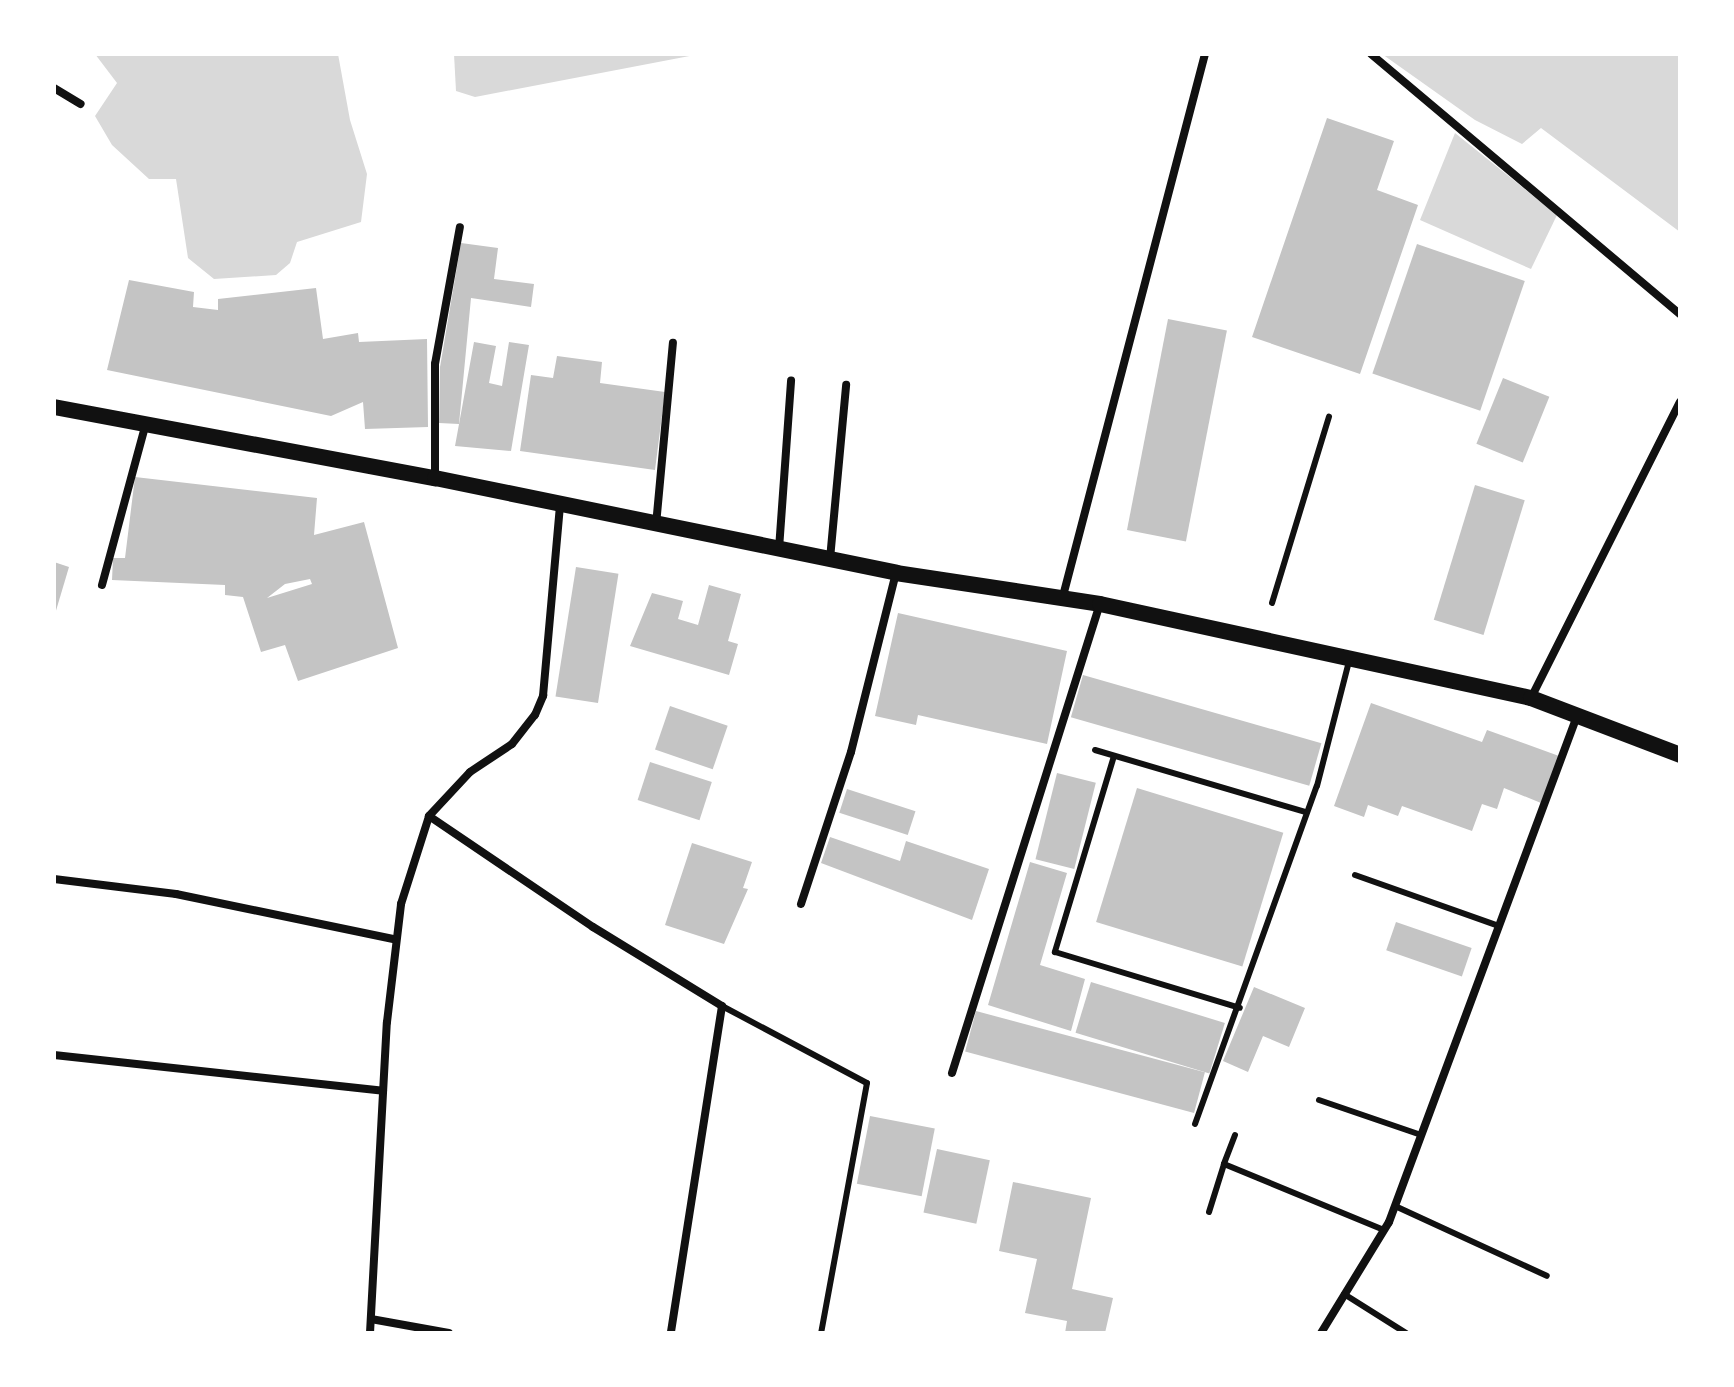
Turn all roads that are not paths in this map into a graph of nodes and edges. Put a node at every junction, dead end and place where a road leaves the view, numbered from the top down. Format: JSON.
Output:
{"nodes":[{"id":1,"x":1205,"y":54,"type":"edge"},
{"id":2,"x":1371,"y":54,"type":"edge"},
{"id":3,"x":54,"y":88,"type":"edge"},
{"id":4,"x":81,"y":104,"type":"dead end"},
{"id":5,"x":460,"y":227,"type":"dead end"},
{"id":6,"x":1680,"y":314,"type":"edge"},
{"id":7,"x":673,"y":343,"type":"dead end"},
{"id":8,"x":791,"y":380,"type":"dead end"},
{"id":9,"x":846,"y":385,"type":"dead end"},
{"id":10,"x":1680,"y":402,"type":"edge"},
{"id":11,"x":54,"y":407,"type":"edge"},
{"id":12,"x":1329,"y":417,"type":"dead end"},
{"id":13,"x":145,"y":427,"type":"junction"},
{"id":14,"x":435,"y":478,"type":"junction"},
{"id":15,"x":560,"y":505,"type":"junction"},
{"id":16,"x":656,"y":526,"type":"junction"},
{"id":17,"x":778,"y":550,"type":"junction"},
{"id":18,"x":830,"y":560,"type":"junction"},
{"id":19,"x":896,"y":573,"type":"junction"},
{"id":20,"x":102,"y":585,"type":"dead end"},
{"id":21,"x":1063,"y":596,"type":"junction"},
{"id":22,"x":1272,"y":603,"type":"dead end"},
{"id":23,"x":1100,"y":604,"type":"junction"},
{"id":24,"x":1349,"y":661,"type":"junction"},
{"id":25,"x":1531,"y":698,"type":"junction"},
{"id":26,"x":1577,"y":716,"type":"junction"},
{"id":27,"x":1095,"y":750,"type":"dead end"},
{"id":28,"x":1680,"y":755,"type":"edge"},
{"id":29,"x":1114,"y":756,"type":"junction"},
{"id":30,"x":1305,"y":812,"type":"junction"},
{"id":31,"x":429,"y":816,"type":"junction"},
{"id":32,"x":1355,"y":875,"type":"dead end"},
{"id":33,"x":54,"y":879,"type":"edge"},
{"id":34,"x":801,"y":904,"type":"dead end"},
{"id":35,"x":1499,"y":926,"type":"junction"},
{"id":36,"x":394,"y":939,"type":"junction"},
{"id":37,"x":722,"y":1006,"type":"junction"},
{"id":38,"x":1240,"y":1008,"type":"junction"},
{"id":39,"x":54,"y":1055,"type":"edge"},
{"id":40,"x":952,"y":1073,"type":"dead end"},
{"id":41,"x":383,"y":1091,"type":"junction"},
{"id":42,"x":1319,"y":1100,"type":"dead end"},
{"id":43,"x":1195,"y":1124,"type":"dead end"},
{"id":44,"x":1235,"y":1135,"type":"dead end"},
{"id":45,"x":1421,"y":1135,"type":"junction"},
{"id":46,"x":1224,"y":1164,"type":"junction"},
{"id":47,"x":1395,"y":1206,"type":"junction"},
{"id":48,"x":1209,"y":1212,"type":"dead end"},
{"id":49,"x":1384,"y":1230,"type":"junction"},
{"id":50,"x":1547,"y":1276,"type":"dead end"},
{"id":51,"x":1344,"y":1294,"type":"junction"},
{"id":52,"x":371,"y":1319,"type":"junction"},
{"id":53,"x":370,"y":1333,"type":"edge"},
{"id":54,"x":449,"y":1333,"type":"edge"},
{"id":55,"x":671,"y":1333,"type":"edge"},
{"id":56,"x":821,"y":1333,"type":"edge"},
{"id":57,"x":1321,"y":1333,"type":"edge"},
{"id":58,"x":1406,"y":1333,"type":"edge"}],
"edges":[{"from":1,"to":21,"type":"street"},
{"from":2,"to":6,"type":"street"},
{"from":3,"to":4,"type":"street"},
{"from":5,"to":14,"type":"street"},
{"from":7,"to":16,"type":"street"},
{"from":8,"to":17,"type":"street"},
{"from":9,"to":18,"type":"street"},
{"from":10,"to":25,"type":"street"},
{"from":11,"to":13,"type":"main road"},
{"from":12,"to":22,"type":"lane"},
{"from":13,"to":14,"type":"main road"},
{"from":13,"to":20,"type":"street"},
{"from":14,"to":15,"type":"main road"},
{"from":15,"to":16,"type":"main road"},
{"from":15,"to":31,"type":"street"},
{"from":16,"to":17,"type":"main road"},
{"from":17,"to":18,"type":"main road"},
{"from":18,"to":19,"type":"main road"},
{"from":19,"to":21,"type":"main road"},
{"from":19,"to":34,"type":"street"},
{"from":21,"to":23,"type":"main road"},
{"from":23,"to":24,"type":"main road"},
{"from":23,"to":40,"type":"street"},
{"from":24,"to":25,"type":"main road"},
{"from":24,"to":30,"type":"lane"},
{"from":25,"to":26,"type":"main road"},
{"from":26,"to":28,"type":"main road"},
{"from":26,"to":35,"type":"street"},
{"from":27,"to":29,"type":"lane"},
{"from":29,"to":30,"type":"lane"},
{"from":29,"to":38,"type":"lane"},
{"from":30,"to":38,"type":"lane"},
{"from":31,"to":36,"type":"street"},
{"from":31,"to":37,"type":"street"},
{"from":32,"to":35,"type":"lane"},
{"from":33,"to":36,"type":"street"},
{"from":35,"to":45,"type":"street"},
{"from":36,"to":41,"type":"street"},
{"from":37,"to":55,"type":"street"},
{"from":37,"to":56,"type":"lane"},
{"from":38,"to":43,"type":"lane"},
{"from":39,"to":41,"type":"street"},
{"from":41,"to":52,"type":"street"},
{"from":42,"to":45,"type":"lane"},
{"from":44,"to":46,"type":"lane"},
{"from":45,"to":47,"type":"street"},
{"from":46,"to":48,"type":"lane"},
{"from":46,"to":49,"type":"lane"},
{"from":47,"to":49,"type":"street"},
{"from":47,"to":50,"type":"lane"},
{"from":49,"to":51,"type":"street"},
{"from":51,"to":57,"type":"street"},
{"from":51,"to":58,"type":"lane"},
{"from":52,"to":53,"type":"street"},
{"from":52,"to":54,"type":"street"}]}
